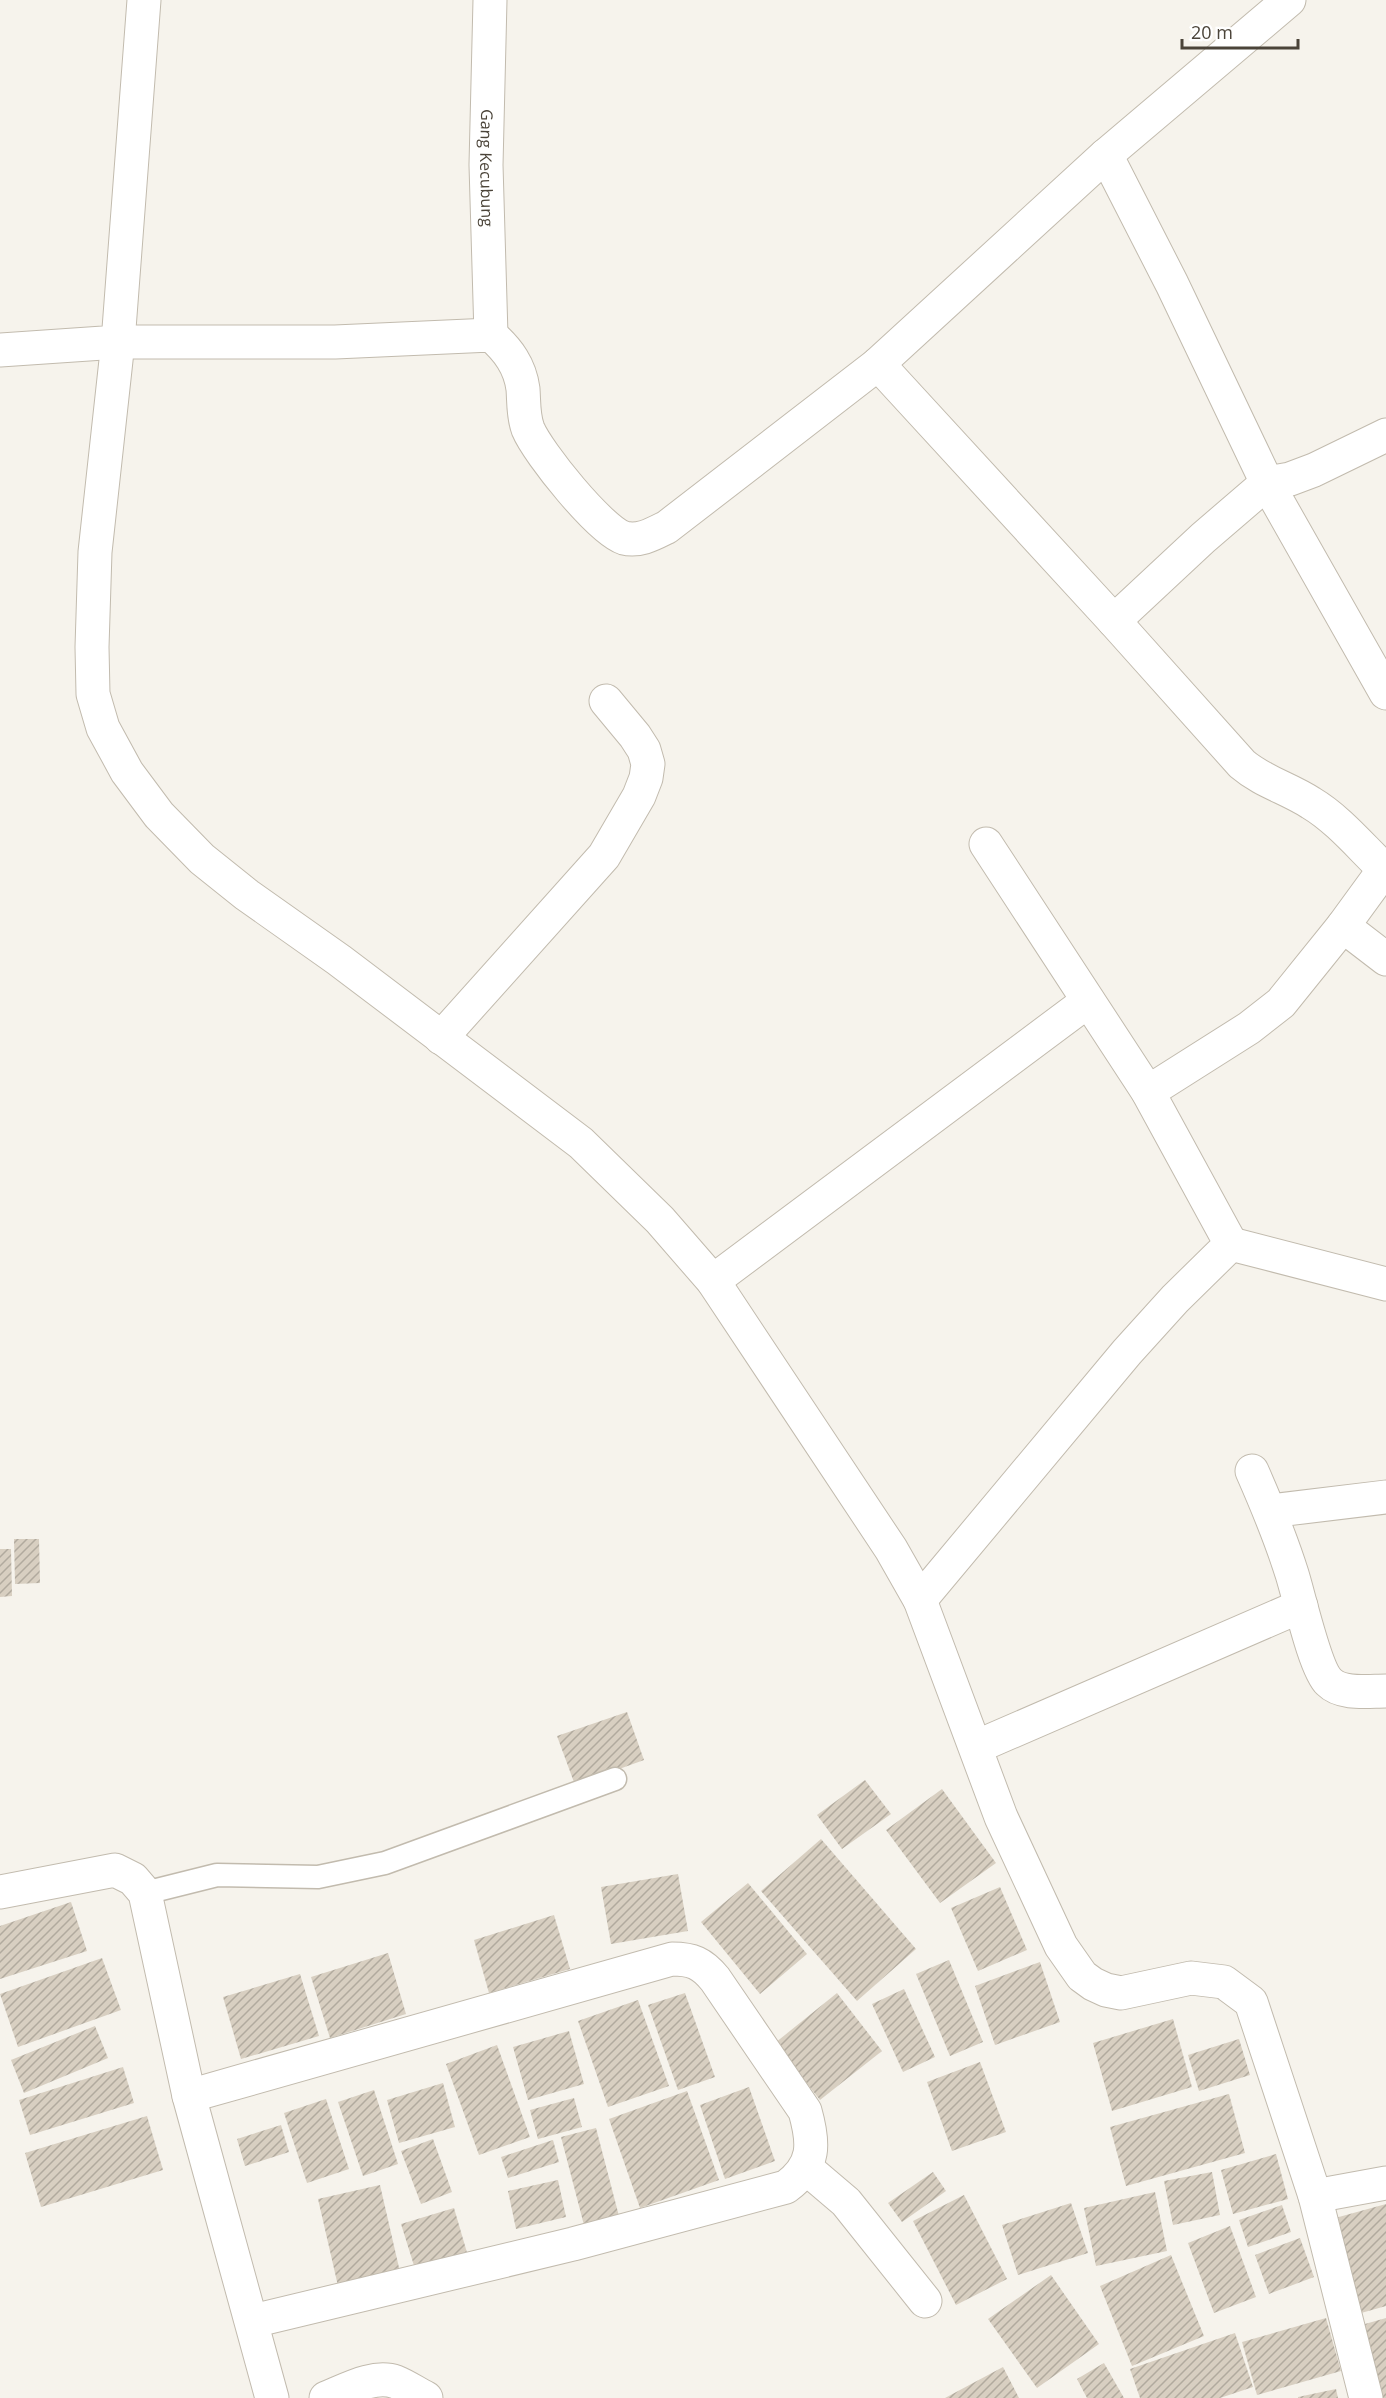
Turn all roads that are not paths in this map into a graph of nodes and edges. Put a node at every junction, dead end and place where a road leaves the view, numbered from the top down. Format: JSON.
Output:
{"nodes":[{"id":1,"x":144,"y":0,"type":"edge"},
{"id":2,"x":490,"y":0,"type":"edge"},
{"id":3,"x":1289,"y":0,"type":"edge"},
{"id":4,"x":1106,"y":155,"type":"junction"},
{"id":5,"x":491,"y":336,"type":"junction"},
{"id":6,"x":118,"y":342,"type":"junction"},
{"id":7,"x":0,"y":350,"type":"edge"},
{"id":8,"x":878,"y":364,"type":"junction"},
{"id":9,"x":1386,"y":435,"type":"edge"},
{"id":10,"x":1268,"y":483,"type":"junction"},
{"id":11,"x":1114,"y":621,"type":"junction"},
{"id":12,"x":1386,"y":693,"type":"edge"},
{"id":13,"x":606,"y":701,"type":"dead end"},
{"id":14,"x":986,"y":844,"type":"dead end"},
{"id":15,"x":1385,"y":868,"type":"edge"},
{"id":16,"x":1343,"y":926,"type":"junction"},
{"id":17,"x":1386,"y":959,"type":"edge"},
{"id":18,"x":1088,"y":1001,"type":"junction"},
{"id":19,"x":441,"y":1038,"type":"junction"},
{"id":20,"x":1148,"y":1092,"type":"junction"},
{"id":21,"x":1231,"y":1244,"type":"junction"},
{"id":22,"x":713,"y":1281,"type":"junction"},
{"id":23,"x":1386,"y":1284,"type":"edge"},
{"id":24,"x":1252,"y":1472,"type":"dead end"},
{"id":25,"x":1386,"y":1497,"type":"edge"},
{"id":26,"x":1270,"y":1510,"type":"junction"},
{"id":27,"x":920,"y":1600,"type":"junction"},
{"id":28,"x":1301,"y":1606,"type":"junction"},
{"id":29,"x":1386,"y":1691,"type":"edge"},
{"id":30,"x":976,"y":1748,"type":"junction"},
{"id":31,"x":615,"y":1779,"type":"dead end"},
{"id":32,"x":0,"y":1892,"type":"edge"},
{"id":33,"x":145,"y":1893,"type":"junction"},
{"id":34,"x":189,"y":2096,"type":"junction"},
{"id":35,"x":806,"y":2168,"type":"junction"},
{"id":36,"x":1386,"y":2183,"type":"edge"},
{"id":37,"x":1315,"y":2196,"type":"junction"},
{"id":38,"x":925,"y":2301,"type":"dead end"},
{"id":39,"x":253,"y":2321,"type":"junction"},
{"id":40,"x":272,"y":2398,"type":"edge"},
{"id":41,"x":326,"y":2398,"type":"edge"},
{"id":42,"x":426,"y":2398,"type":"edge"},
{"id":43,"x":1366,"y":2398,"type":"edge"}],
"edges":[{"from":1,"to":6,"type":"street"},
{"from":2,"to":5,"type":"street","name":"Gang Kecubung"},
{"from":3,"to":4,"type":"street"},
{"from":4,"to":8,"type":"street"},
{"from":4,"to":10,"type":"street"},
{"from":5,"to":6,"type":"street"},
{"from":5,"to":8,"type":"street"},
{"from":6,"to":7,"type":"street"},
{"from":6,"to":19,"type":"street"},
{"from":8,"to":11,"type":"street"},
{"from":9,"to":10,"type":"street"},
{"from":10,"to":11,"type":"street"},
{"from":10,"to":12,"type":"street"},
{"from":11,"to":15,"type":"street"},
{"from":13,"to":19,"type":"street"},
{"from":14,"to":18,"type":"street"},
{"from":15,"to":16,"type":"street"},
{"from":16,"to":17,"type":"street"},
{"from":16,"to":20,"type":"street"},
{"from":18,"to":20,"type":"street"},
{"from":18,"to":22,"type":"street"},
{"from":19,"to":22,"type":"street"},
{"from":20,"to":21,"type":"street"},
{"from":21,"to":23,"type":"street"},
{"from":21,"to":27,"type":"street"},
{"from":22,"to":27,"type":"street"},
{"from":24,"to":26,"type":"street"},
{"from":25,"to":26,"type":"street"},
{"from":26,"to":28,"type":"street"},
{"from":27,"to":30,"type":"street"},
{"from":28,"to":29,"type":"street"},
{"from":28,"to":30,"type":"street"},
{"from":30,"to":37,"type":"street"},
{"from":31,"to":33,"type":"lane"},
{"from":32,"to":33,"type":"street"},
{"from":33,"to":34,"type":"street"},
{"from":34,"to":35,"type":"street"},
{"from":34,"to":39,"type":"street"},
{"from":35,"to":38,"type":"street"},
{"from":35,"to":39,"type":"street"},
{"from":36,"to":37,"type":"street"},
{"from":37,"to":43,"type":"street"},
{"from":39,"to":40,"type":"street"},
{"from":41,"to":42,"type":"street"}]}
